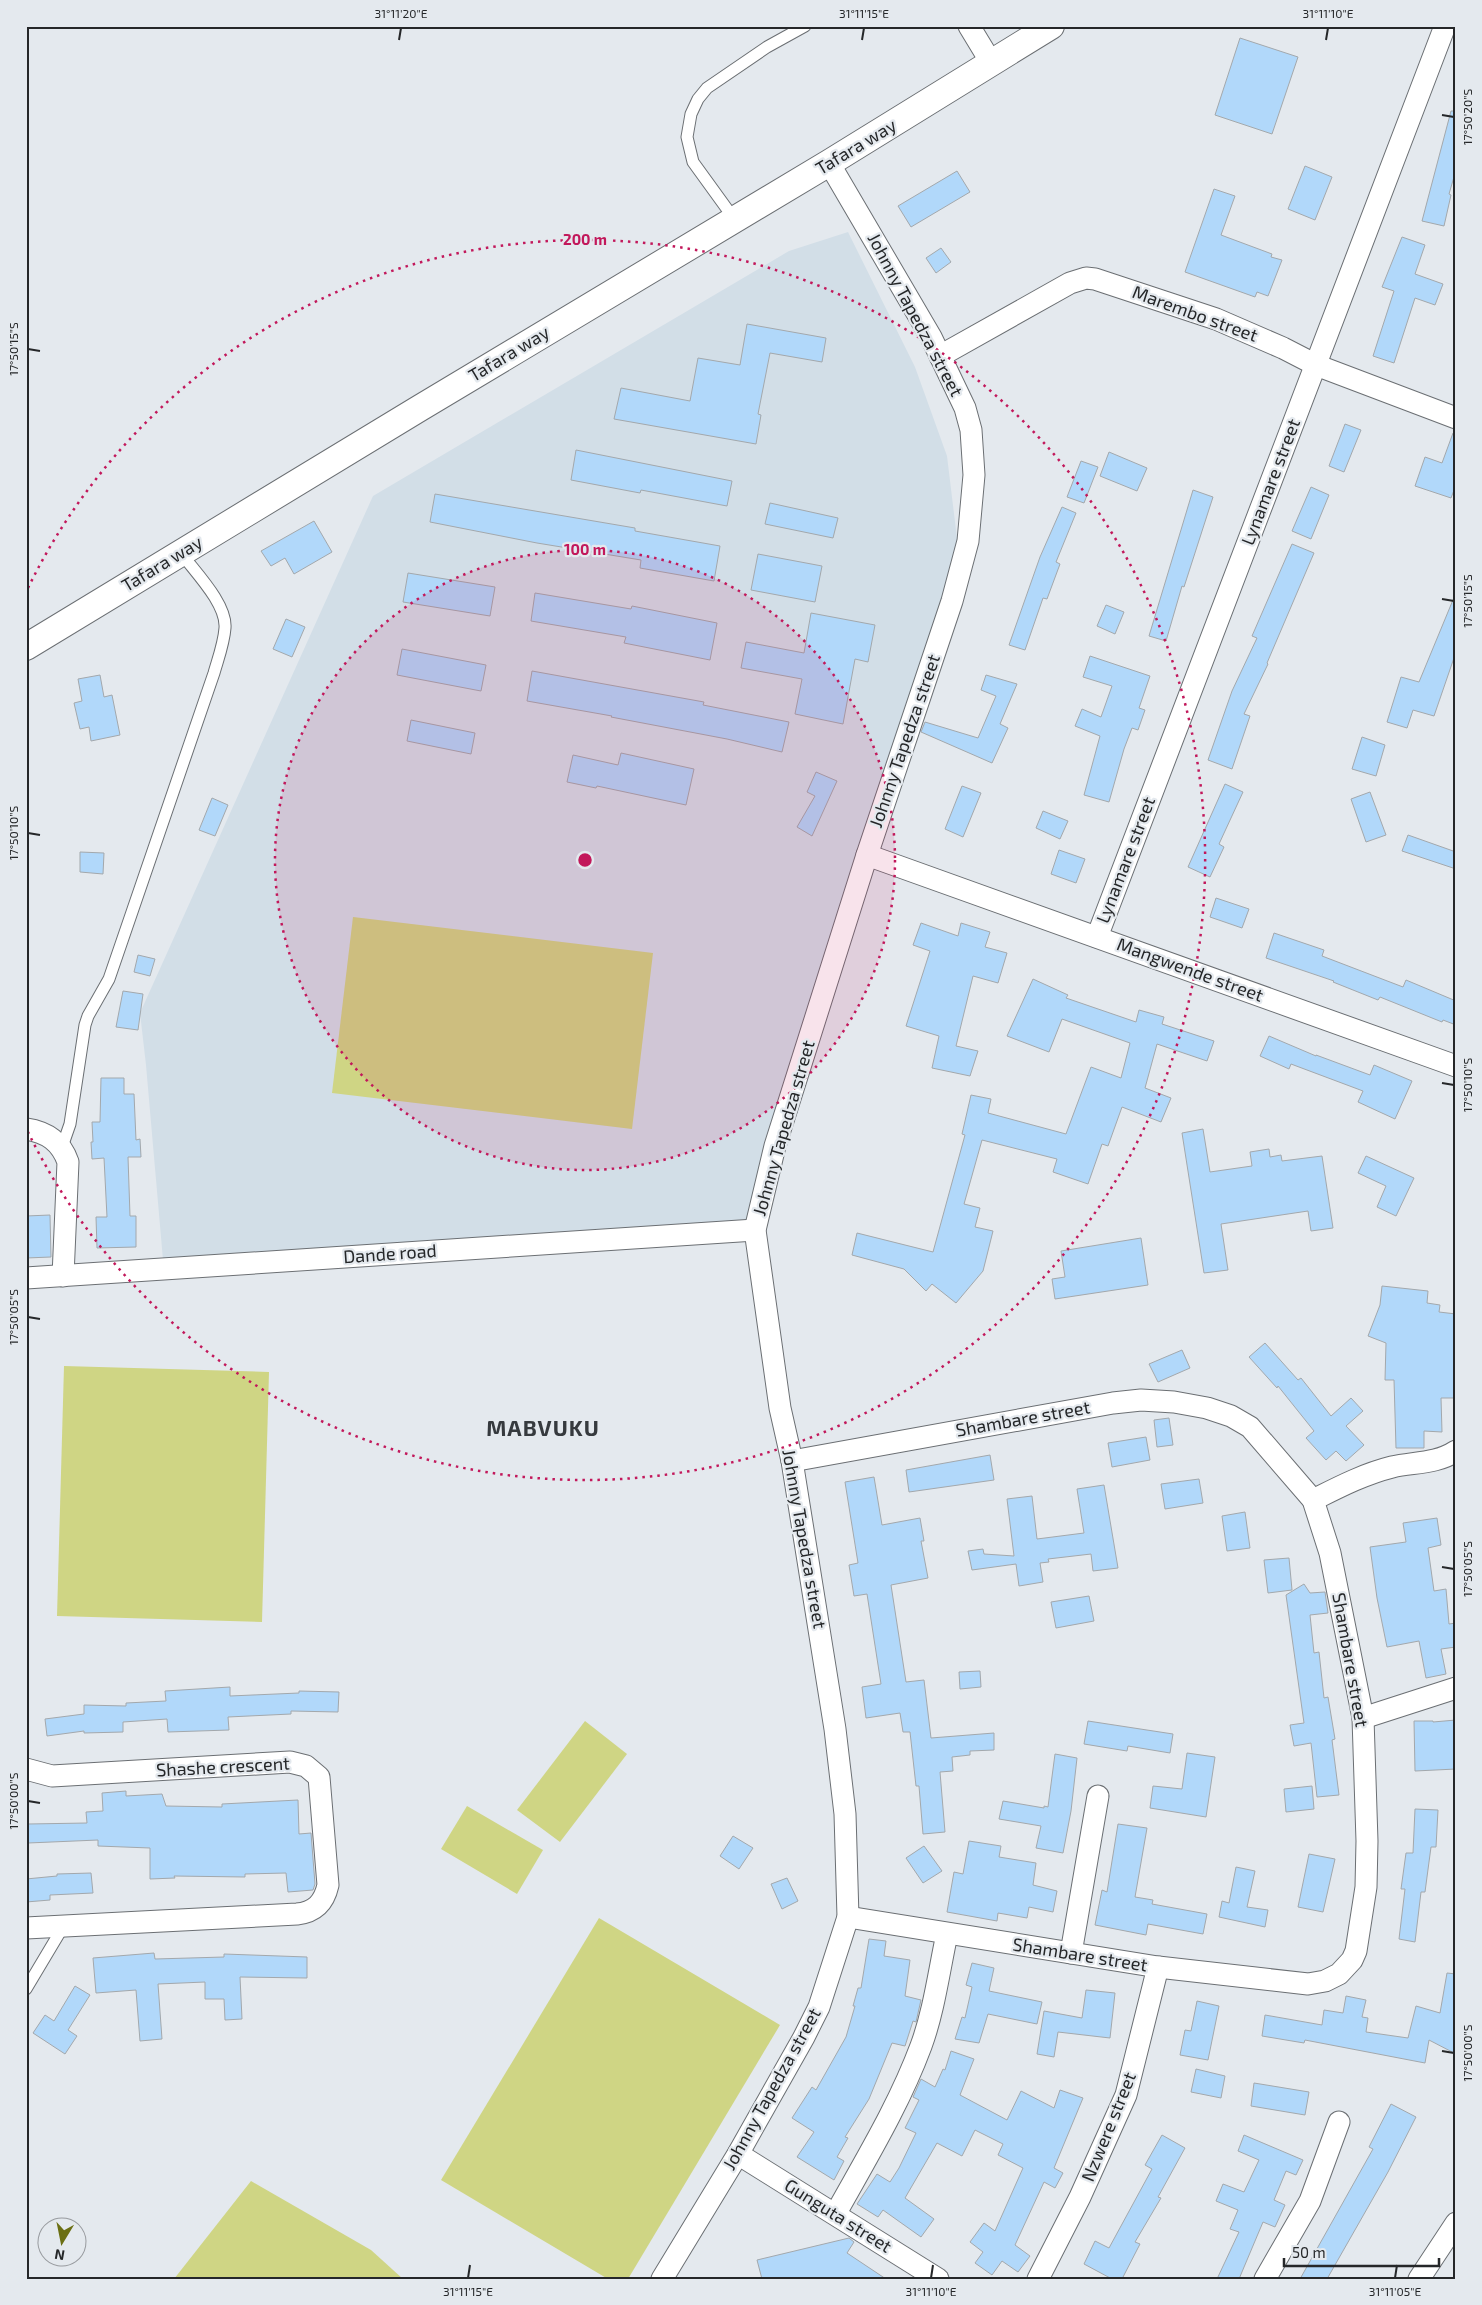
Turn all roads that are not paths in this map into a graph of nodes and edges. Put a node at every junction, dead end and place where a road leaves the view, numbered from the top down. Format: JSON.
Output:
{"nodes":[{"id":1,"x":805,"y":26,"type":"edge"},
{"id":2,"x":969,"y":26,"type":"edge"},
{"id":3,"x":1051,"y":26,"type":"edge"},
{"id":4,"x":1445,"y":26,"type":"edge"},
{"id":5,"x":992,"y":64,"type":"junction"},
{"id":6,"x":829,"y":163,"type":"junction"},
{"id":7,"x":735,"y":220,"type":"junction"},
{"id":8,"x":940,"y":356,"type":"junction"},
{"id":9,"x":1316,"y":366,"type":"junction"},
{"id":10,"x":1456,"y":418,"type":"edge"},
{"id":11,"x":181,"y":553,"type":"junction"},
{"id":12,"x":26,"y":647,"type":"edge"},
{"id":13,"x":867,"y":856,"type":"junction"},
{"id":14,"x":1097,"y":937,"type":"junction"},
{"id":15,"x":1456,"y":1066,"type":"edge"},
{"id":16,"x":26,"y":1129,"type":"edge"},
{"id":17,"x":62,"y":1147,"type":"junction"},
{"id":18,"x":754,"y":1230,"type":"junction"},
{"id":19,"x":63,"y":1276,"type":"junction"},
{"id":20,"x":26,"y":1278,"type":"edge"},
{"id":21,"x":1456,"y":1451,"type":"edge"},
{"id":22,"x":792,"y":1461,"type":"junction"},
{"id":23,"x":1313,"y":1500,"type":"junction"},
{"id":24,"x":1456,"y":1688,"type":"edge"},
{"id":25,"x":1363,"y":1718,"type":"junction"},
{"id":26,"x":26,"y":1769,"type":"edge"},
{"id":27,"x":1098,"y":1796,"type":"dead end"},
{"id":28,"x":848,"y":1917,"type":"junction"},
{"id":29,"x":64,"y":1927,"type":"junction"},
{"id":30,"x":26,"y":1928,"type":"edge"},
{"id":31,"x":947,"y":1934,"type":"junction"},
{"id":32,"x":1071,"y":1953,"type":"junction"},
{"id":33,"x":1158,"y":1967,"type":"junction"},
{"id":34,"x":26,"y":1989,"type":"edge"},
{"id":35,"x":1339,"y":2122,"type":"dead end"},
{"id":36,"x":738,"y":2154,"type":"junction"},
{"id":37,"x":836,"y":2213,"type":"junction"},
{"id":38,"x":1456,"y":2223,"type":"edge"},
{"id":39,"x":662,"y":2279,"type":"edge"},
{"id":40,"x":938,"y":2279,"type":"edge"},
{"id":41,"x":1038,"y":2279,"type":"edge"},
{"id":42,"x":1265,"y":2279,"type":"edge"},
{"id":43,"x":1419,"y":2279,"type":"edge"}],
"edges":[{"from":1,"to":7,"type":"lane"},
{"from":2,"to":5,"type":"street"},
{"from":3,"to":5,"type":"street","name":"Tafara way"},
{"from":4,"to":9,"type":"street","name":"Lynamare street"},
{"from":5,"to":6,"type":"street","name":"Tafara way"},
{"from":6,"to":7,"type":"street","name":"Tafara way"},
{"from":6,"to":8,"type":"street","name":"Johnny Tapedza street"},
{"from":7,"to":11,"type":"street","name":"Tafara way"},
{"from":8,"to":9,"type":"street","name":"Marembo street"},
{"from":8,"to":13,"type":"street","name":"Johnny Tapedza street"},
{"from":9,"to":10,"type":"street","name":"Marembo street"},
{"from":9,"to":14,"type":"street","name":"Lynamare street"},
{"from":11,"to":12,"type":"street","name":"Tafara way"},
{"from":11,"to":17,"type":"lane"},
{"from":13,"to":14,"type":"street","name":"Mangwende street"},
{"from":13,"to":18,"type":"street","name":"Johnny Tapedza street"},
{"from":14,"to":15,"type":"street","name":"Mangwende street"},
{"from":16,"to":17,"type":"street"},
{"from":17,"to":19,"type":"street"},
{"from":18,"to":19,"type":"street","name":"Dande road"},
{"from":18,"to":22,"type":"street","name":"Johnny Tapedza street"},
{"from":19,"to":20,"type":"street","name":"Dande road"},
{"from":21,"to":23,"type":"street"},
{"from":22,"to":23,"type":"street","name":"Shambare street"},
{"from":22,"to":28,"type":"street","name":"Johnny Tapedza street"},
{"from":23,"to":25,"type":"street","name":"Shambare street"},
{"from":24,"to":25,"type":"street"},
{"from":25,"to":33,"type":"street","name":"Shambare street"},
{"from":26,"to":29,"type":"street","name":"Shashe crescent"},
{"from":27,"to":32,"type":"street"},
{"from":28,"to":31,"type":"street","name":"Shambare street"},
{"from":28,"to":36,"type":"street","name":"Johnny Tapedza street"},
{"from":29,"to":30,"type":"street","name":"Shashe crescent"},
{"from":29,"to":34,"type":"lane"},
{"from":31,"to":32,"type":"street","name":"Shambare street"},
{"from":31,"to":37,"type":"street"},
{"from":32,"to":33,"type":"street","name":"Shambare street"},
{"from":33,"to":41,"type":"street","name":"Nzwere street"},
{"from":35,"to":42,"type":"street"},
{"from":36,"to":37,"type":"street","name":"Gunguta street"},
{"from":36,"to":39,"type":"street","name":"Johnny Tapedza street"},
{"from":37,"to":40,"type":"street","name":"Gunguta street"},
{"from":38,"to":43,"type":"street"}]}
